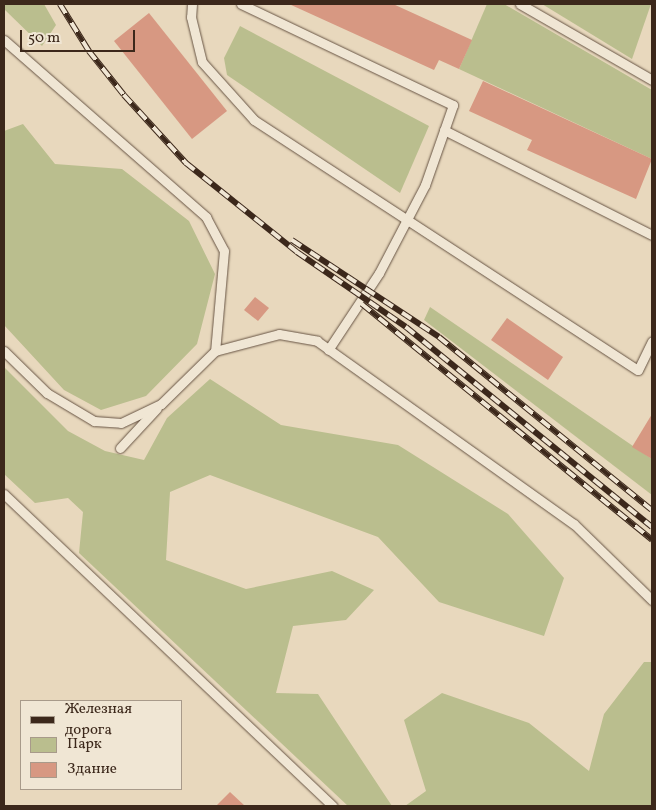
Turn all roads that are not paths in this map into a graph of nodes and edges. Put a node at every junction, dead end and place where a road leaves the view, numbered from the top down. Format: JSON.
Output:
{"nodes":[{"id":1,"x":192,"y":4,"type":"edge"},
{"id":2,"x":241,"y":4,"type":"edge"},
{"id":3,"x":520,"y":4,"type":"edge"},
{"id":4,"x":4,"y":40,"type":"edge"},
{"id":5,"x":652,"y":80,"type":"edge"},
{"id":6,"x":444,"y":130,"type":"junction"},
{"id":7,"x":408,"y":219,"type":"junction"},
{"id":8,"x":652,"y":234,"type":"edge"},
{"id":9,"x":652,"y":340,"type":"edge"},
{"id":10,"x":328,"y":350,"type":"junction"},
{"id":11,"x":4,"y":351,"type":"edge"},
{"id":12,"x":214,"y":351,"type":"junction"},
{"id":13,"x":161,"y":404,"type":"junction"},
{"id":14,"x":120,"y":448,"type":"dead end"},
{"id":15,"x":4,"y":494,"type":"edge"},
{"id":16,"x":652,"y":600,"type":"edge"},
{"id":17,"x":333,"y":806,"type":"edge"}],
"edges":[{"from":1,"to":7,"type":"lane"},
{"from":2,"to":6,"type":"lane"},
{"from":3,"to":5,"type":"lane"},
{"from":4,"to":12,"type":"lane"},
{"from":6,"to":7,"type":"lane"},
{"from":6,"to":8,"type":"lane"},
{"from":7,"to":9,"type":"lane"},
{"from":7,"to":10,"type":"lane"},
{"from":10,"to":12,"type":"lane"},
{"from":10,"to":16,"type":"lane"},
{"from":11,"to":13,"type":"lane"},
{"from":12,"to":13,"type":"lane"},
{"from":13,"to":14,"type":"lane"},
{"from":15,"to":17,"type":"lane"}]}
